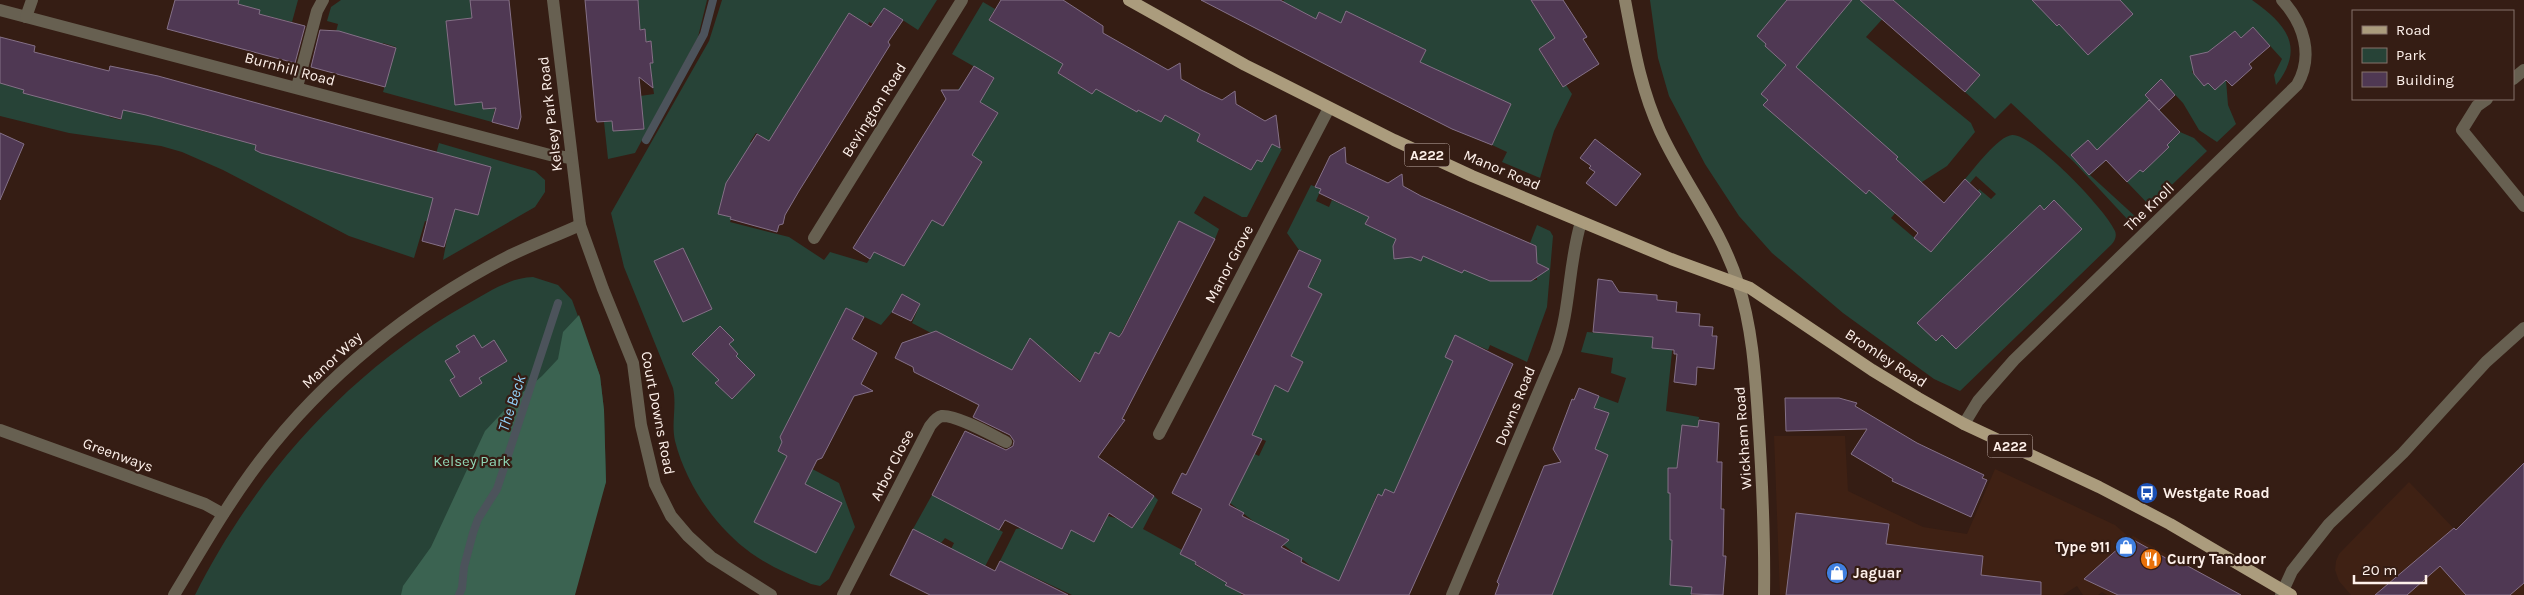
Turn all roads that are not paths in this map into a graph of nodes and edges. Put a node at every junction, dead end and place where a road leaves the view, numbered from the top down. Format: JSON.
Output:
{"nodes":[{"id":1,"x":32,"y":0,"type":"edge"},
{"id":2,"x":323,"y":0,"type":"edge"},
{"id":3,"x":553,"y":0,"type":"edge"},
{"id":4,"x":962,"y":0,"type":"edge"},
{"id":5,"x":1129,"y":0,"type":"edge"},
{"id":6,"x":1625,"y":0,"type":"edge"},
{"id":7,"x":2282,"y":0,"type":"edge"},
{"id":8,"x":0,"y":10,"type":"edge"},
{"id":9,"x":26,"y":16,"type":"junction"},
{"id":10,"x":2524,"y":70,"type":"edge"},
{"id":11,"x":2514,"y":78,"type":"edge"},
{"id":12,"x":297,"y":88,"type":"junction"},
{"id":13,"x":2486,"y":100,"type":"edge"},
{"id":14,"x":1329,"y":108,"type":"junction"},
{"id":15,"x":571,"y":158,"type":"junction"},
{"id":16,"x":2524,"y":206,"type":"edge"},
{"id":17,"x":1582,"y":222,"type":"junction"},
{"id":18,"x":580,"y":225,"type":"junction"},
{"id":19,"x":814,"y":238,"type":"dead end"},
{"id":20,"x":1738,"y":281,"type":"junction"},
{"id":21,"x":2524,"y":328,"type":"edge"},
{"id":22,"x":1964,"y":424,"type":"junction"},
{"id":23,"x":0,"y":430,"type":"edge"},
{"id":24,"x":1159,"y":434,"type":"dead end"},
{"id":25,"x":1006,"y":442,"type":"dead end"},
{"id":26,"x":223,"y":514,"type":"junction"},
{"id":27,"x":2285,"y":593,"type":"edge"},
{"id":28,"x":174,"y":595,"type":"edge"},
{"id":29,"x":771,"y":595,"type":"edge"},
{"id":30,"x":843,"y":595,"type":"edge"},
{"id":31,"x":1452,"y":595,"type":"edge"},
{"id":32,"x":1764,"y":595,"type":"edge"}],
"edges":[{"from":1,"to":9,"type":"street"},
{"from":2,"to":12,"type":"street"},
{"from":3,"to":15,"type":"street","name":"Kelsey Park Road"},
{"from":4,"to":19,"type":"street","name":"Bevington Road"},
{"from":5,"to":14,"type":"main road","name":"Manor Road","number":"A222"},
{"from":6,"to":20,"type":"main road"},
{"from":7,"to":22,"type":"street","name":"The Knoll"},
{"from":8,"to":9,"type":"street","name":"Burnhill Road"},
{"from":9,"to":12,"type":"street","name":"Burnhill Road"},
{"from":10,"to":11,"type":"street"},
{"from":12,"to":15,"type":"street","name":"Burnhill Road"},
{"from":13,"to":16,"type":"street"},
{"from":14,"to":17,"type":"main road","name":"Manor Road","number":"A222"},
{"from":14,"to":24,"type":"street","name":"Manor Grove"},
{"from":15,"to":18,"type":"street","name":"Kelsey Park Road"},
{"from":17,"to":20,"type":"main road","name":"Manor Road","number":"A222"},
{"from":17,"to":31,"type":"street","name":"Downs Road"},
{"from":18,"to":26,"type":"street","name":"Manor Way"},
{"from":18,"to":29,"type":"street","name":"Court Downs Road"},
{"from":20,"to":22,"type":"main road","name":"Bromley Road","number":"A222"},
{"from":20,"to":32,"type":"main road","name":"Wickham Road"},
{"from":21,"to":27,"type":"street"},
{"from":22,"to":27,"type":"main road","name":"Bromley Road","number":"A222"},
{"from":23,"to":26,"type":"street","name":"Greenways"},
{"from":25,"to":30,"type":"street","name":"Arbor Close"},
{"from":26,"to":28,"type":"street","name":"Manor Way"}]}
